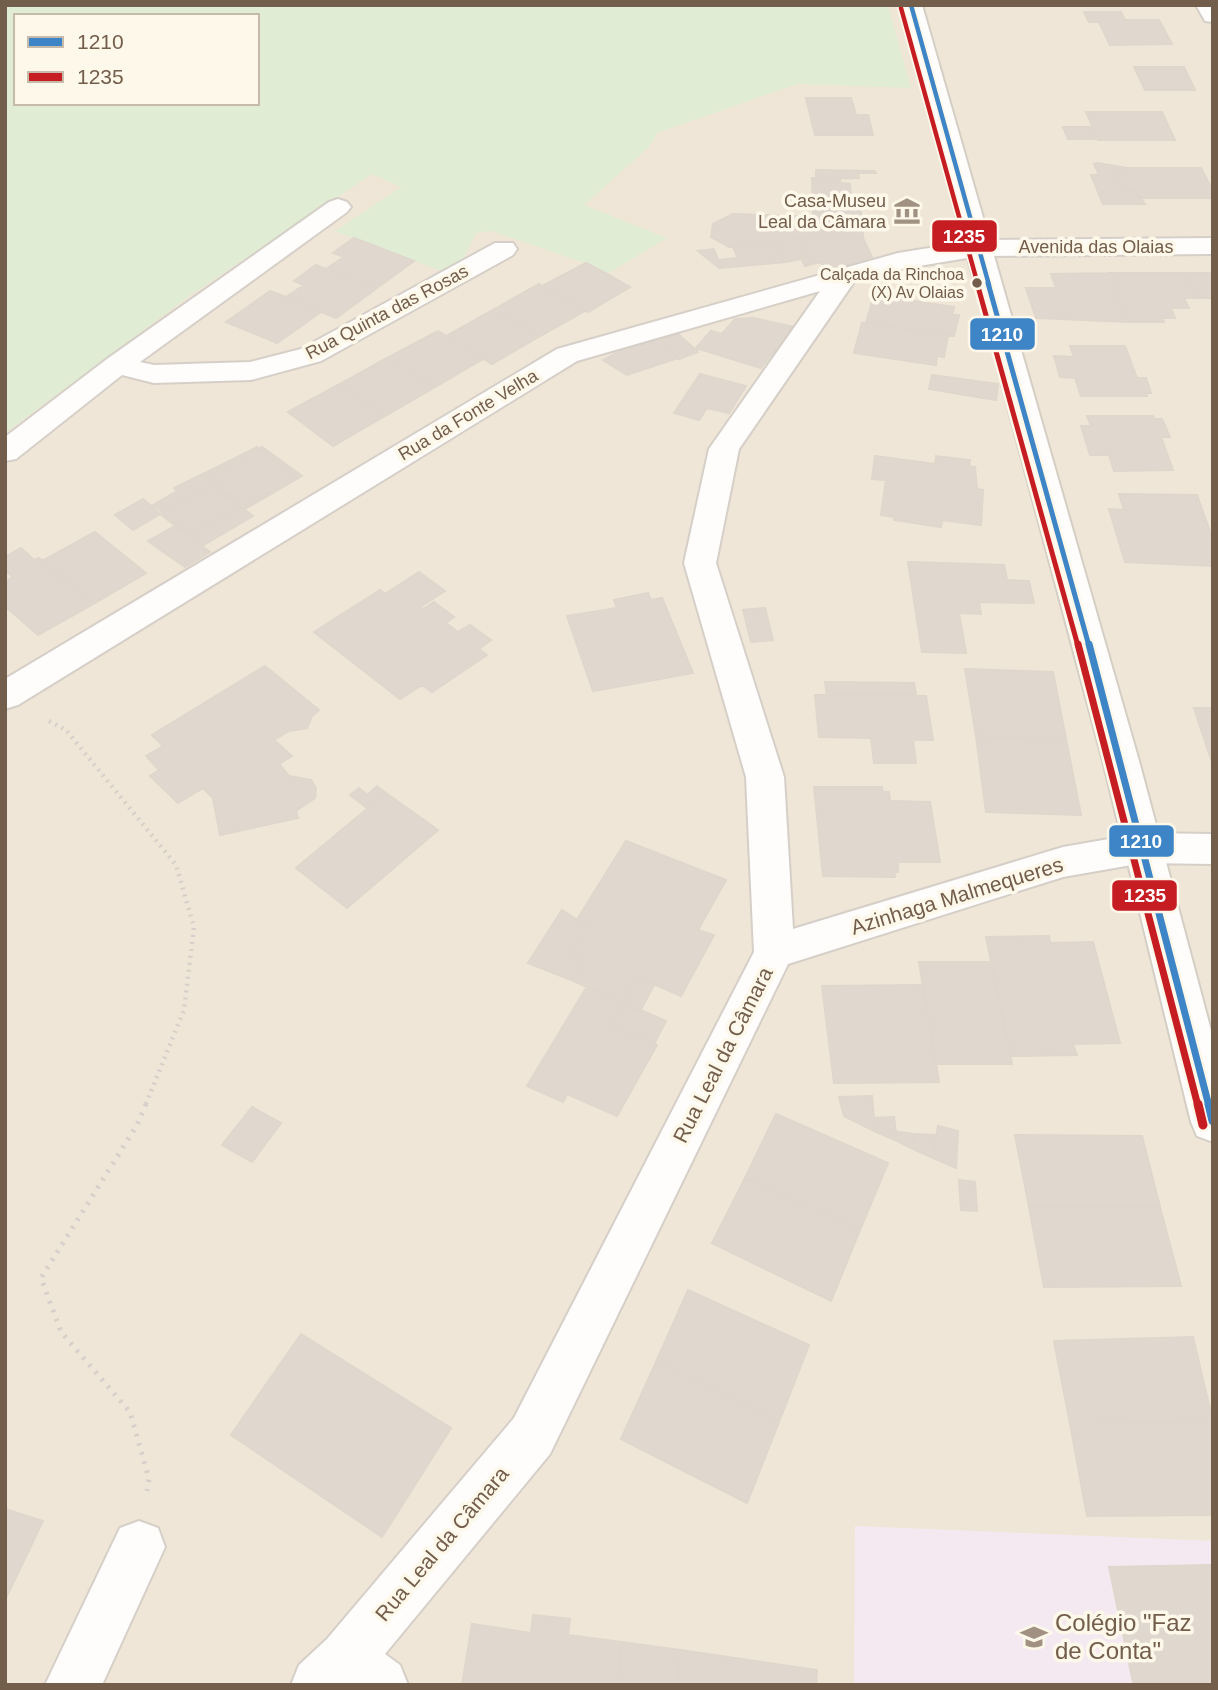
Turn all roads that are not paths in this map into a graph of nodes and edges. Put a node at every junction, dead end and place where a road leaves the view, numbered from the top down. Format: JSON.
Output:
{"nodes":[{"id":1,"x":911,"y":5,"type":"edge"},
{"id":2,"x":1207,"y":5,"type":"edge"},
{"id":3,"x":1213,"y":16,"type":"edge"},
{"id":4,"x":338,"y":207,"type":"dead end"},
{"id":5,"x":1213,"y":246,"type":"edge"},
{"id":6,"x":979,"y":248,"type":"junction"},
{"id":7,"x":504,"y":249,"type":"dead end"},
{"id":8,"x":845,"y":276,"type":"junction"},
{"id":9,"x":117,"y":365,"type":"junction"},
{"id":10,"x":5,"y":452,"type":"edge"},
{"id":11,"x":5,"y":696,"type":"edge"},
{"id":12,"x":1143,"y":848,"type":"junction"},
{"id":13,"x":1213,"y":849,"type":"edge"},
{"id":14,"x":775,"y":953,"type":"junction"},
{"id":15,"x":1213,"y":1122,"type":"edge"},
{"id":16,"x":139,"y":1547,"type":"road end"},
{"id":17,"x":349,"y":1676,"type":"edge"},
{"id":18,"x":73,"y":1685,"type":"edge"}],
"edges":[{"from":1,"to":6,"type":"street"},
{"from":2,"to":3,"type":"street"},
{"from":4,"to":9,"type":"street"},
{"from":5,"to":6,"type":"street","name":"Avenida das Olaias"},
{"from":6,"to":8,"type":"street","name":"Rua da Fonte Velha"},
{"from":6,"to":12,"type":"street"},
{"from":7,"to":9,"type":"street","name":"Rua Quinta das Rosas"},
{"from":8,"to":11,"type":"street","name":"Rua da Fonte Velha"},
{"from":8,"to":14,"type":"street","name":"Rua Leal da Câmara"},
{"from":9,"to":10,"type":"street"},
{"from":12,"to":13,"type":"street","name":"Azinhaga Malmequeres"},
{"from":12,"to":14,"type":"street","name":"Azinhaga Malmequeres"},
{"from":12,"to":15,"type":"street"},
{"from":14,"to":17,"type":"street","name":"Rua Leal da Câmara"},
{"from":16,"to":18,"type":"street"}]}
